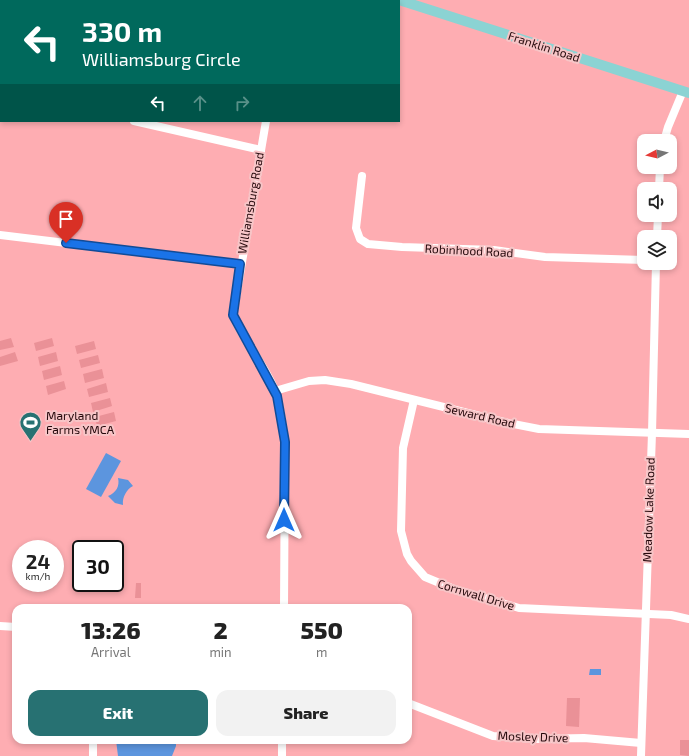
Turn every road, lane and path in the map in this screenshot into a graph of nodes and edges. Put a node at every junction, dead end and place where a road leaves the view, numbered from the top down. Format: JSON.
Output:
{"nodes":[{"id":1,"x":400,"y":0,"type":"edge"},
{"id":2,"x":686,"y":92,"type":"edge"},
{"id":3,"x":138,"y":122,"type":"edge"},
{"id":4,"x":266,"y":122,"type":"edge"},
{"id":5,"x":666,"y":134,"type":"edge"},
{"id":6,"x":261,"y":150,"type":"junction"},
{"id":7,"x":362,"y":176,"type":"dead end"},
{"id":8,"x":0,"y":235,"type":"edge"},
{"id":9,"x":637,"y":260,"type":"edge"},
{"id":10,"x":240,"y":264,"type":"junction"},
{"id":11,"x":656,"y":270,"type":"edge"},
{"id":12,"x":275,"y":391,"type":"junction"},
{"id":13,"x":414,"y":400,"type":"junction"},
{"id":14,"x":652,"y":433,"type":"junction"},
{"id":15,"x":689,"y":434,"type":"edge"},
{"id":16,"x":284,"y":604,"type":"edge"},
{"id":17,"x":644,"y":614,"type":"junction"},
{"id":18,"x":689,"y":619,"type":"edge"},
{"id":19,"x":0,"y":626,"type":"edge"},
{"id":20,"x":12,"y":627,"type":"edge"},
{"id":21,"x":412,"y":705,"type":"edge"},
{"id":22,"x":641,"y":743,"type":"junction"},
{"id":23,"x":93,"y":744,"type":"edge"},
{"id":24,"x":282,"y":744,"type":"edge"},
{"id":25,"x":92,"y":756,"type":"edge"},
{"id":26,"x":282,"y":756,"type":"edge"},
{"id":27,"x":641,"y":756,"type":"edge"}],
"edges":[{"from":1,"to":2,"type":"main road","name":"Franklin Road"},
{"from":2,"to":5,"type":"street"},
{"from":3,"to":6,"type":"street"},
{"from":4,"to":6,"type":"street","name":"Williamsburg Road"},
{"from":6,"to":10,"type":"street","name":"Williamsburg Road"},
{"from":7,"to":9,"type":"street","name":"Robinhood Road"},
{"from":8,"to":10,"type":"street"},
{"from":10,"to":12,"type":"street","name":"Williamsburg Road"},
{"from":11,"to":14,"type":"street","name":"Meadow Lake Road"},
{"from":12,"to":13,"type":"street","name":"Seward Road"},
{"from":12,"to":16,"type":"street","name":"Williamsburg Road"},
{"from":13,"to":14,"type":"street","name":"Seward Road"},
{"from":13,"to":17,"type":"street","name":"Cornwall Drive"},
{"from":14,"to":15,"type":"street","name":"Seward Road"},
{"from":14,"to":17,"type":"street","name":"Meadow Lake Road"},
{"from":17,"to":18,"type":"street","name":"Cornwall Drive"},
{"from":17,"to":22,"type":"street","name":"Meadow Lake Road"},
{"from":19,"to":20,"type":"street"},
{"from":21,"to":22,"type":"street","name":"Mosley Drive"},
{"from":22,"to":27,"type":"street","name":"Meadow Lake Road"},
{"from":23,"to":25,"type":"street"},
{"from":24,"to":26,"type":"street"}]}
